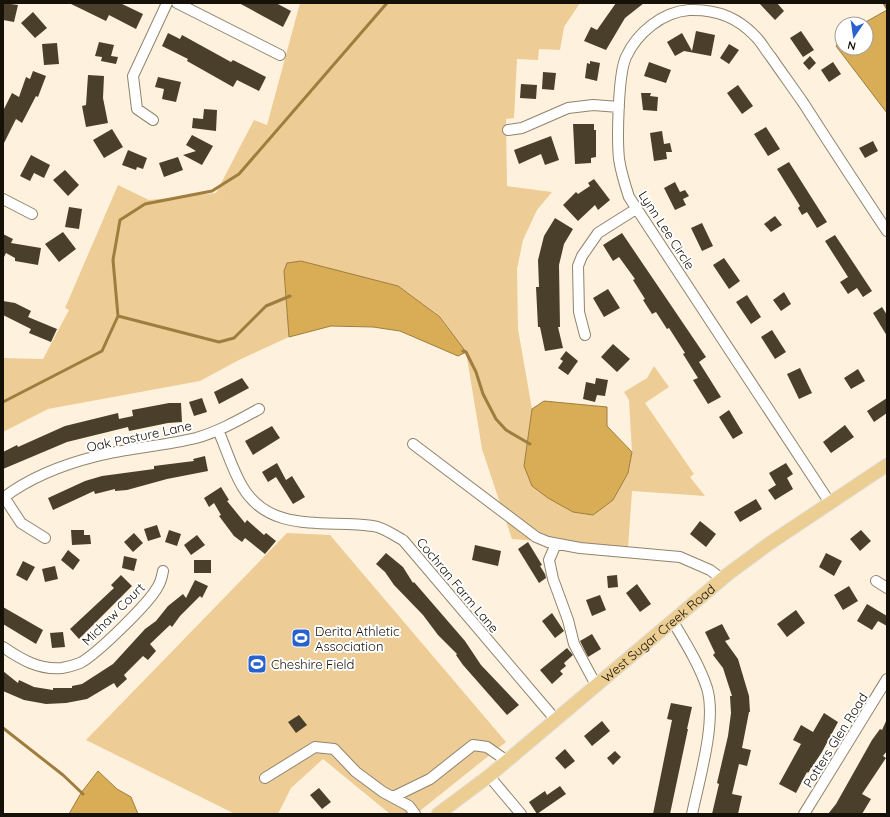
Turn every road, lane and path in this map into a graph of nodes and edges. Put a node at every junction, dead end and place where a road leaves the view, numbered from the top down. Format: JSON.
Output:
{"nodes":[{"id":1,"x":167,"y":3,"type":"edge"},
{"id":2,"x":178,"y":3,"type":"edge"},
{"id":3,"x":678,"y":7,"type":"edge"},
{"id":4,"x":280,"y":55,"type":"dead end"},
{"id":5,"x":619,"y":107,"type":"junction"},
{"id":6,"x":153,"y":120,"type":"dead end"},
{"id":7,"x":508,"y":130,"type":"dead end"},
{"id":8,"x":3,"y":199,"type":"edge"},
{"id":9,"x":636,"y":208,"type":"junction"},
{"id":10,"x":32,"y":214,"type":"dead end"},
{"id":11,"x":887,"y":231,"type":"edge"},
{"id":12,"x":585,"y":336,"type":"dead end"},
{"id":13,"x":259,"y":408,"type":"dead end"},
{"id":14,"x":218,"y":430,"type":"junction"},
{"id":15,"x":413,"y":444,"type":"dead end"},
{"id":16,"x":887,"y":465,"type":"edge"},
{"id":17,"x":4,"y":498,"type":"edge"},
{"id":18,"x":830,"y":503,"type":"junction"},
{"id":19,"x":45,"y":538,"type":"dead end"},
{"id":20,"x":556,"y":544,"type":"junction"},
{"id":21,"x":163,"y":571,"type":"dead end"},
{"id":22,"x":722,"y":579,"type":"junction"},
{"id":23,"x":876,"y":581,"type":"dead end"},
{"id":24,"x":887,"y":588,"type":"edge"},
{"id":25,"x":672,"y":620,"type":"junction"},
{"id":26,"x":3,"y":647,"type":"edge"},
{"id":27,"x":887,"y":679,"type":"edge"},
{"id":28,"x":596,"y":685,"type":"junction"},
{"id":29,"x":555,"y":719,"type":"junction"},
{"id":30,"x":507,"y":761,"type":"junction"},
{"id":31,"x":489,"y":776,"type":"junction"},
{"id":32,"x":265,"y":778,"type":"dead end"},
{"id":33,"x":393,"y":797,"type":"junction"},
{"id":34,"x":415,"y":814,"type":"edge"},
{"id":35,"x":438,"y":814,"type":"edge"},
{"id":36,"x":521,"y":814,"type":"edge"},
{"id":37,"x":692,"y":814,"type":"edge"},
{"id":38,"x":804,"y":814,"type":"edge"}],
"edges":[{"from":1,"to":6,"type":"street"},
{"from":2,"to":4,"type":"street"},
{"from":3,"to":5,"type":"street","name":"Lynn Lee Circle"},
{"from":3,"to":11,"type":"street","name":"Lynn Lee Circle"},
{"from":5,"to":7,"type":"street"},
{"from":5,"to":9,"type":"street","name":"Lynn Lee Circle"},
{"from":8,"to":10,"type":"street"},
{"from":9,"to":12,"type":"street"},
{"from":9,"to":18,"type":"street","name":"Lynn Lee Circle"},
{"from":13,"to":14,"type":"street","name":"Oak Pasture Lane"},
{"from":14,"to":17,"type":"street","name":"Oak Pasture Lane"},
{"from":14,"to":29,"type":"street","name":"Cochran Farm Lane"},
{"from":15,"to":20,"type":"street"},
{"from":16,"to":18,"type":"main road","name":"West Sugar Creek Road"},
{"from":17,"to":19,"type":"street"},
{"from":18,"to":22,"type":"main road","name":"West Sugar Creek Road"},
{"from":20,"to":22,"type":"street"},
{"from":20,"to":28,"type":"street"},
{"from":21,"to":26,"type":"street","name":"Michaw Court"},
{"from":22,"to":25,"type":"main road","name":"West Sugar Creek Road"},
{"from":23,"to":24,"type":"street"},
{"from":25,"to":28,"type":"main road","name":"West Sugar Creek Road"},
{"from":25,"to":37,"type":"street"},
{"from":27,"to":38,"type":"street","name":"Potters Glen Road"},
{"from":28,"to":29,"type":"main road","name":"West Sugar Creek Road"},
{"from":29,"to":30,"type":"main road","name":"West Sugar Creek Road"},
{"from":30,"to":31,"type":"main road","name":"West Sugar Creek Road"},
{"from":30,"to":33,"type":"street"},
{"from":31,"to":35,"type":"main road","name":"West Sugar Creek Road"},
{"from":31,"to":36,"type":"street"},
{"from":32,"to":33,"type":"street"},
{"from":33,"to":34,"type":"street"}]}
